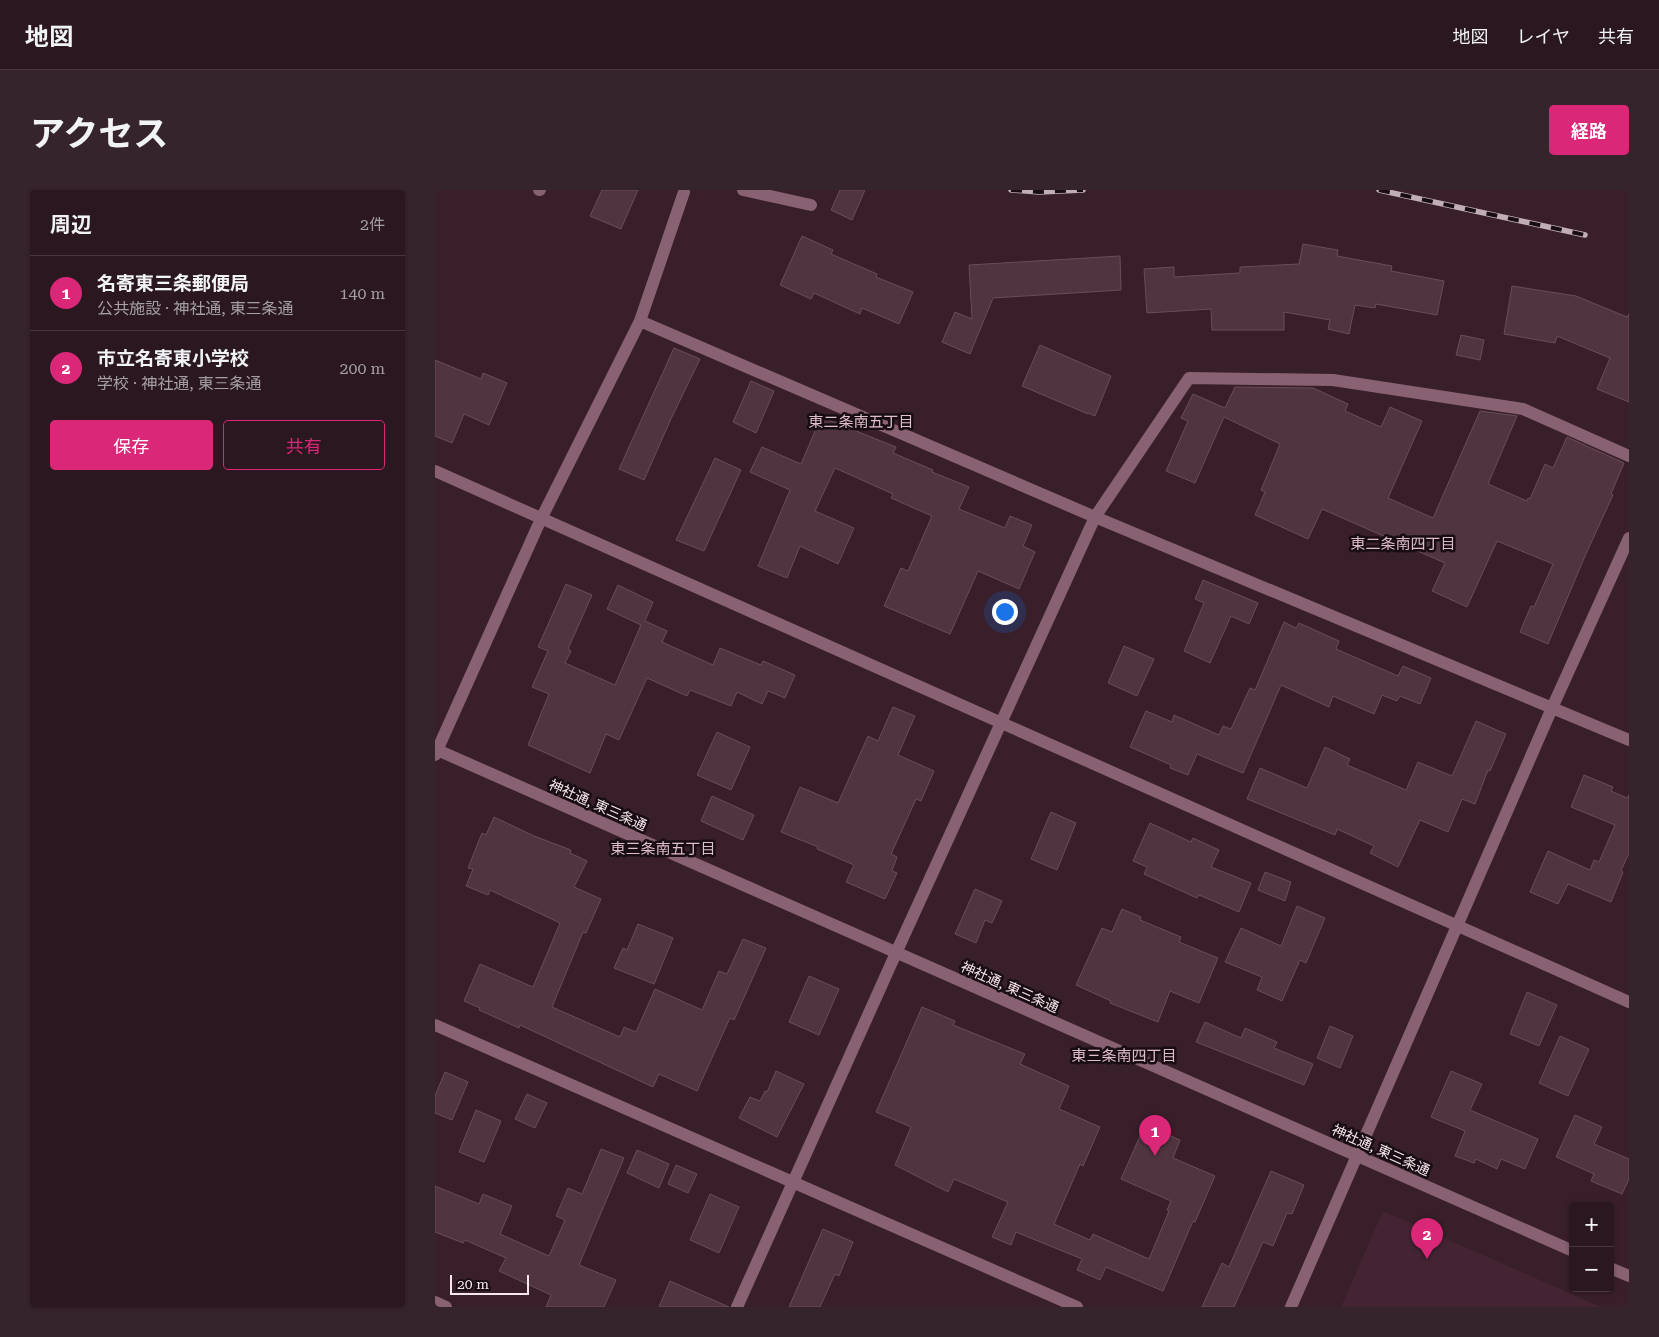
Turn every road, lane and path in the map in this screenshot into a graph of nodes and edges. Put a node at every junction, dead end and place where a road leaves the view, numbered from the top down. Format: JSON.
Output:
{"nodes":[{"id":1,"x":743,"y":190,"type":"edge"},
{"id":2,"x":684,"y":191,"type":"edge"},
{"id":3,"x":811,"y":205,"type":"dead end"},
{"id":4,"x":640,"y":321,"type":"junction"},
{"id":5,"x":1629,"y":456,"type":"edge"},
{"id":6,"x":435,"y":471,"type":"edge"},
{"id":7,"x":1095,"y":517,"type":"junction"},
{"id":8,"x":541,"y":519,"type":"junction"},
{"id":9,"x":1629,"y":538,"type":"edge"},
{"id":10,"x":1552,"y":708,"type":"junction"},
{"id":11,"x":1001,"y":724,"type":"junction"},
{"id":12,"x":1629,"y":740,"type":"edge"},
{"id":13,"x":436,"y":751,"type":"edge"},
{"id":14,"x":1459,"y":926,"type":"junction"},
{"id":15,"x":896,"y":953,"type":"junction"},
{"id":16,"x":1629,"y":1002,"type":"edge"},
{"id":17,"x":435,"y":1025,"type":"edge"},
{"id":18,"x":1358,"y":1156,"type":"junction"},
{"id":19,"x":793,"y":1182,"type":"junction"},
{"id":20,"x":1569,"y":1249,"type":"edge"},
{"id":21,"x":1614,"y":1270,"type":"edge"},
{"id":22,"x":1629,"y":1276,"type":"edge"},
{"id":23,"x":435,"y":1302,"type":"edge"},
{"id":24,"x":446,"y":1307,"type":"edge"},
{"id":25,"x":737,"y":1307,"type":"edge"},
{"id":26,"x":1077,"y":1307,"type":"edge"},
{"id":27,"x":1291,"y":1307,"type":"edge"}],
"edges":[{"from":1,"to":3,"type":"street"},
{"from":2,"to":4,"type":"street"},
{"from":4,"to":7,"type":"street"},
{"from":4,"to":8,"type":"street"},
{"from":5,"to":7,"type":"street"},
{"from":6,"to":8,"type":"street"},
{"from":7,"to":10,"type":"street"},
{"from":7,"to":11,"type":"street"},
{"from":8,"to":11,"type":"street"},
{"from":8,"to":13,"type":"street"},
{"from":9,"to":10,"type":"street"},
{"from":10,"to":12,"type":"street"},
{"from":10,"to":14,"type":"street"},
{"from":11,"to":14,"type":"street"},
{"from":11,"to":15,"type":"street"},
{"from":13,"to":15,"type":"street","name":"神社通, 東三条通"},
{"from":14,"to":16,"type":"street"},
{"from":14,"to":18,"type":"street"},
{"from":15,"to":18,"type":"street","name":"神社通, 東三条通"},
{"from":15,"to":19,"type":"street"},
{"from":17,"to":19,"type":"street"},
{"from":18,"to":20,"type":"street","name":"神社通, 東三条通"},
{"from":18,"to":27,"type":"street"},
{"from":19,"to":25,"type":"street"},
{"from":19,"to":26,"type":"street"},
{"from":21,"to":22,"type":"street"},
{"from":23,"to":24,"type":"street"}]}
